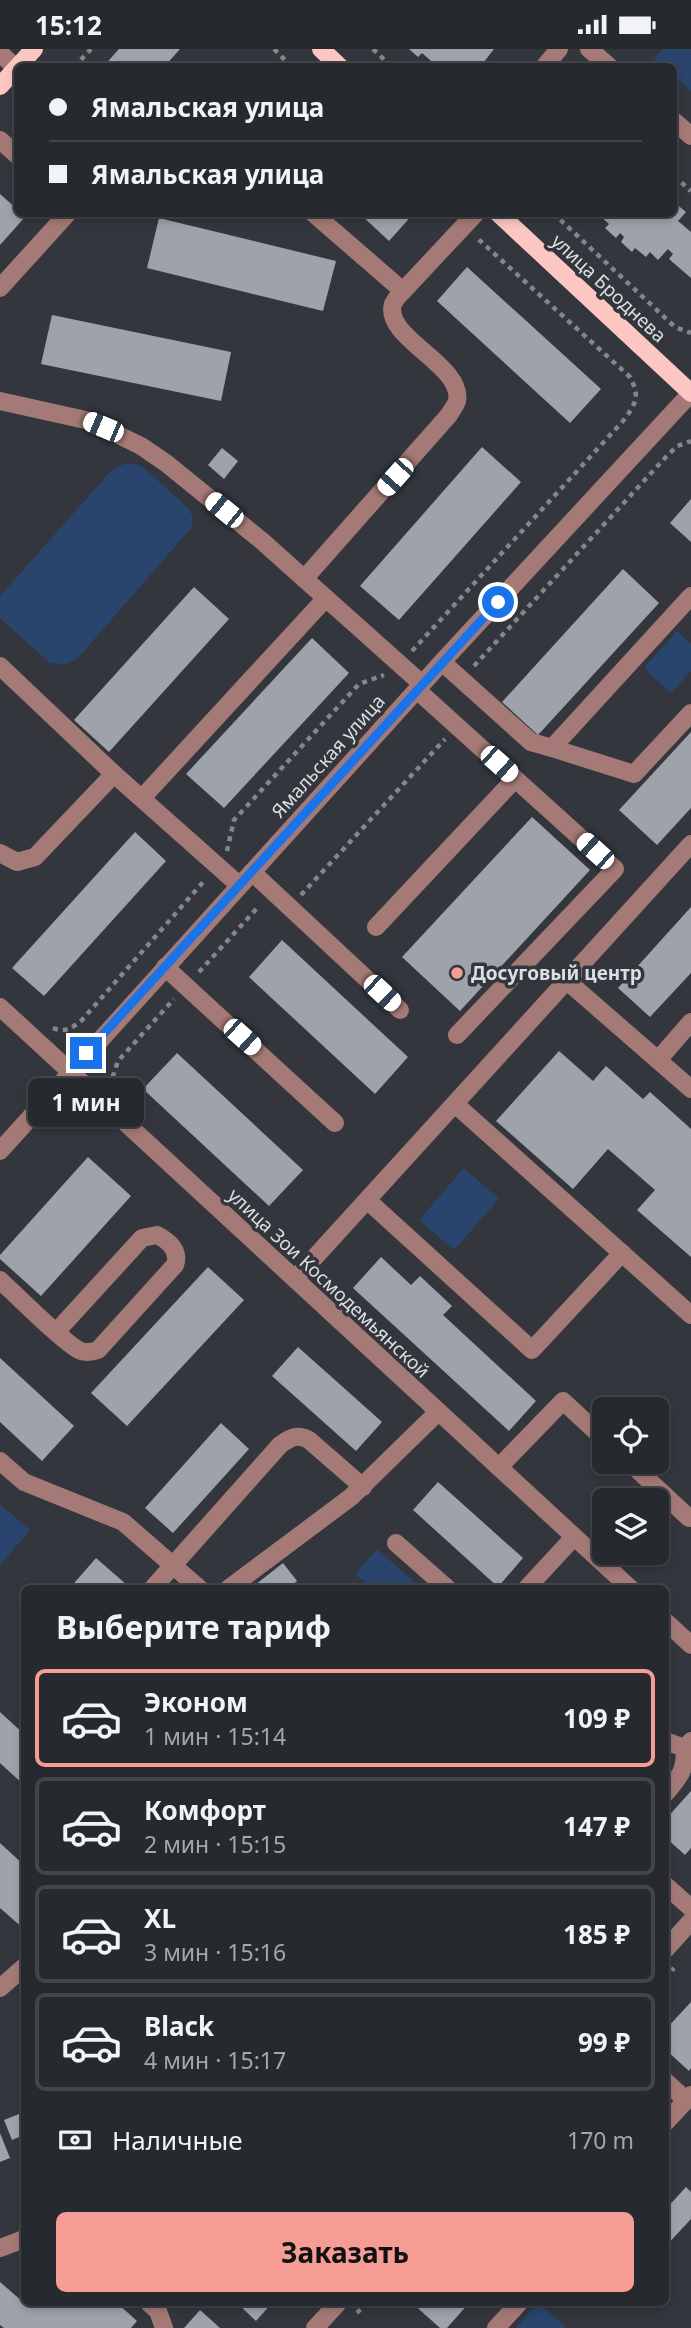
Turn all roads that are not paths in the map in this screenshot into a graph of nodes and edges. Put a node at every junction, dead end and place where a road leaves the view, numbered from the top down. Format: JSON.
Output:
{"nodes":[{"id":1,"x":34,"y":49,"type":"edge"},
{"id":2,"x":321,"y":49,"type":"edge"},
{"id":3,"x":559,"y":49,"type":"edge"},
{"id":4,"x":589,"y":49,"type":"edge"},
{"id":5,"x":0,"y":53,"type":"edge"},
{"id":6,"x":21,"y":63,"type":"edge"},
{"id":7,"x":336,"y":63,"type":"edge"},
{"id":8,"x":547,"y":63,"type":"edge"},
{"id":9,"x":605,"y":63,"type":"edge"},
{"id":10,"x":14,"y":66,"type":"edge"},
{"id":11,"x":14,"y":70,"type":"edge"},
{"id":12,"x":0,"y":86,"type":"edge"},
{"id":13,"x":677,"y":124,"type":"edge"},
{"id":14,"x":691,"y":136,"type":"edge"},
{"id":15,"x":0,"y":140,"type":"edge"},
{"id":16,"x":14,"y":152,"type":"edge"},
{"id":17,"x":64,"y":217,"type":"edge"},
{"id":18,"x":318,"y":217,"type":"edge"},
{"id":19,"x":472,"y":217,"type":"edge"},
{"id":20,"x":502,"y":217,"type":"edge"},
{"id":21,"x":0,"y":288,"type":"edge"},
{"id":22,"x":403,"y":291,"type":"junction"},
{"id":23,"x":691,"y":393,"type":"edge"},
{"id":24,"x":0,"y":401,"type":"edge"},
{"id":25,"x":304,"y":579,"type":"junction"},
{"id":26,"x":691,"y":596,"type":"edge"},
{"id":27,"x":326,"y":598,"type":"junction"},
{"id":28,"x":442,"y":662,"type":"junction"},
{"id":29,"x":0,"y":666,"type":"edge"},
{"id":30,"x":419,"y":687,"type":"junction"},
{"id":31,"x":691,"y":713,"type":"edge"},
{"id":32,"x":552,"y":748,"type":"junction"},
{"id":33,"x":114,"y":773,"type":"junction"},
{"id":34,"x":515,"y":779,"type":"junction"},
{"id":35,"x":142,"y":798,"type":"junction"},
{"id":36,"x":691,"y":844,"type":"edge"},
{"id":37,"x":0,"y":853,"type":"edge"},
{"id":38,"x":245,"y":878,"type":"junction"},
{"id":39,"x":376,"y":927,"type":"dead end"},
{"id":40,"x":165,"y":967,"type":"junction"},
{"id":41,"x":567,"y":981,"type":"junction"},
{"id":42,"x":0,"y":1007,"type":"edge"},
{"id":43,"x":400,"y":1010,"type":"dead end"},
{"id":44,"x":691,"y":1022,"type":"edge"},
{"id":45,"x":457,"y":1035,"type":"dead end"},
{"id":46,"x":658,"y":1060,"type":"junction"},
{"id":47,"x":69,"y":1072,"type":"junction"},
{"id":48,"x":691,"y":1089,"type":"edge"},
{"id":49,"x":455,"y":1104,"type":"junction"},
{"id":50,"x":335,"y":1123,"type":"dead end"},
{"id":51,"x":0,"y":1151,"type":"edge"},
{"id":52,"x":367,"y":1200,"type":"junction"},
{"id":53,"x":622,"y":1253,"type":"junction"},
{"id":54,"x":295,"y":1279,"type":"junction"},
{"id":55,"x":0,"y":1280,"type":"edge"},
{"id":56,"x":691,"y":1315,"type":"edge"},
{"id":57,"x":57,"y":1331,"type":"junction"},
{"id":58,"x":438,"y":1412,"type":"junction"},
{"id":59,"x":592,"y":1428,"type":"edge"},
{"id":60,"x":0,"y":1461,"type":"edge"},
{"id":61,"x":499,"y":1467,"type":"junction"},
{"id":62,"x":642,"y":1474,"type":"edge"},
{"id":63,"x":363,"y":1487,"type":"junction"},
{"id":64,"x":689,"y":1518,"type":"edge"},
{"id":65,"x":575,"y":1537,"type":"junction"},
{"id":66,"x":396,"y":1543,"type":"dead end"},
{"id":67,"x":173,"y":1565,"type":"junction"},
{"id":68,"x":156,"y":1585,"type":"edge"},
{"id":69,"x":196,"y":1585,"type":"edge"},
{"id":70,"x":233,"y":1585,"type":"edge"},
{"id":71,"x":443,"y":1585,"type":"edge"},
{"id":72,"x":530,"y":1585,"type":"edge"},
{"id":73,"x":627,"y":1585,"type":"edge"},
{"id":74,"x":669,"y":1625,"type":"edge"},
{"id":75,"x":691,"y":1645,"type":"edge"},
{"id":76,"x":669,"y":1742,"type":"edge"},
{"id":77,"x":688,"y":1745,"type":"edge"},
{"id":78,"x":669,"y":1789,"type":"edge"},
{"id":79,"x":669,"y":1889,"type":"edge"},
{"id":80,"x":691,"y":1908,"type":"edge"},
{"id":81,"x":691,"y":1921,"type":"edge"},
{"id":82,"x":669,"y":1946,"type":"edge"},
{"id":83,"x":21,"y":1969,"type":"edge"},
{"id":84,"x":2,"y":1981,"type":"edge"},
{"id":85,"x":669,"y":2084,"type":"edge"},
{"id":86,"x":689,"y":2097,"type":"edge"},
{"id":87,"x":669,"y":2119,"type":"edge"},
{"id":88,"x":21,"y":2240,"type":"edge"},
{"id":89,"x":0,"y":2248,"type":"edge"},
{"id":90,"x":335,"y":2306,"type":"edge"},
{"id":91,"x":516,"y":2306,"type":"edge"},
{"id":92,"x":315,"y":2328,"type":"edge"},
{"id":93,"x":496,"y":2328,"type":"edge"}],
"edges":[{"from":1,"to":6,"type":"main road"},
{"from":2,"to":7,"type":"main road"},
{"from":3,"to":8,"type":"street"},
{"from":4,"to":9,"type":"street"},
{"from":5,"to":10,"type":"street"},
{"from":11,"to":12,"type":"main road"},
{"from":13,"to":14,"type":"street"},
{"from":15,"to":16,"type":"street"},
{"from":17,"to":21,"type":"street"},
{"from":18,"to":22,"type":"street"},
{"from":19,"to":22,"type":"street"},
{"from":20,"to":23,"type":"main road","name":"улица Броднева"},
{"from":22,"to":25,"type":"street"},
{"from":23,"to":28,"type":"street","name":"Ямальская улица"},
{"from":24,"to":25,"type":"street"},
{"from":25,"to":27,"type":"street"},
{"from":26,"to":32,"type":"street"},
{"from":27,"to":30,"type":"street"},
{"from":27,"to":35,"type":"street"},
{"from":28,"to":30,"type":"street","name":"Ямальская улица"},
{"from":28,"to":32,"type":"street"},
{"from":29,"to":33,"type":"street"},
{"from":30,"to":34,"type":"street"},
{"from":30,"to":38,"type":"street","name":"Ямальская улица"},
{"from":31,"to":32,"type":"street"},
{"from":33,"to":35,"type":"street"},
{"from":33,"to":37,"type":"street"},
{"from":34,"to":39,"type":"street"},
{"from":34,"to":45,"type":"street"},
{"from":35,"to":38,"type":"street"},
{"from":36,"to":41,"type":"street"},
{"from":38,"to":40,"type":"street","name":"Ямальская улица"},
{"from":38,"to":43,"type":"street"},
{"from":40,"to":47,"type":"street","name":"Ямальская улица"},
{"from":40,"to":50,"type":"street"},
{"from":41,"to":46,"type":"street"},
{"from":41,"to":49,"type":"street"},
{"from":42,"to":47,"type":"street","name":"улица Зои Космодемьянской"},
{"from":44,"to":46,"type":"street"},
{"from":46,"to":48,"type":"street"},
{"from":47,"to":51,"type":"street","name":"Ямальская улица"},
{"from":47,"to":54,"type":"street","name":"улица Зои Космодемьянской"},
{"from":49,"to":52,"type":"street"},
{"from":49,"to":53,"type":"street"},
{"from":52,"to":53,"type":"street"},
{"from":52,"to":54,"type":"street"},
{"from":53,"to":56,"type":"street"},
{"from":54,"to":58,"type":"street","name":"улица Зои Космодемьянской"},
{"from":55,"to":57,"type":"street"},
{"from":57,"to":57,"type":"street"},
{"from":58,"to":61,"type":"street","name":"улица Зои Космодемьянской"},
{"from":58,"to":63,"type":"street"},
{"from":59,"to":61,"type":"street"},
{"from":60,"to":67,"type":"street"},
{"from":61,"to":65,"type":"street","name":"улица Зои Космодемьянской"},
{"from":62,"to":64,"type":"street"},
{"from":63,"to":67,"type":"street"},
{"from":63,"to":70,"type":"street"},
{"from":65,"to":72,"type":"street"},
{"from":65,"to":73,"type":"street","name":"улица Зои Космодемьянской"},
{"from":66,"to":71,"type":"street"},
{"from":67,"to":68,"type":"street"},
{"from":67,"to":69,"type":"street"},
{"from":74,"to":75,"type":"street"},
{"from":76,"to":77,"type":"street"},
{"from":77,"to":78,"type":"street"},
{"from":79,"to":80,"type":"street"},
{"from":81,"to":82,"type":"street"},
{"from":83,"to":84,"type":"street"},
{"from":85,"to":86,"type":"street"},
{"from":86,"to":87,"type":"street"},
{"from":88,"to":89,"type":"street"},
{"from":90,"to":92,"type":"street"},
{"from":91,"to":93,"type":"street"}]}
